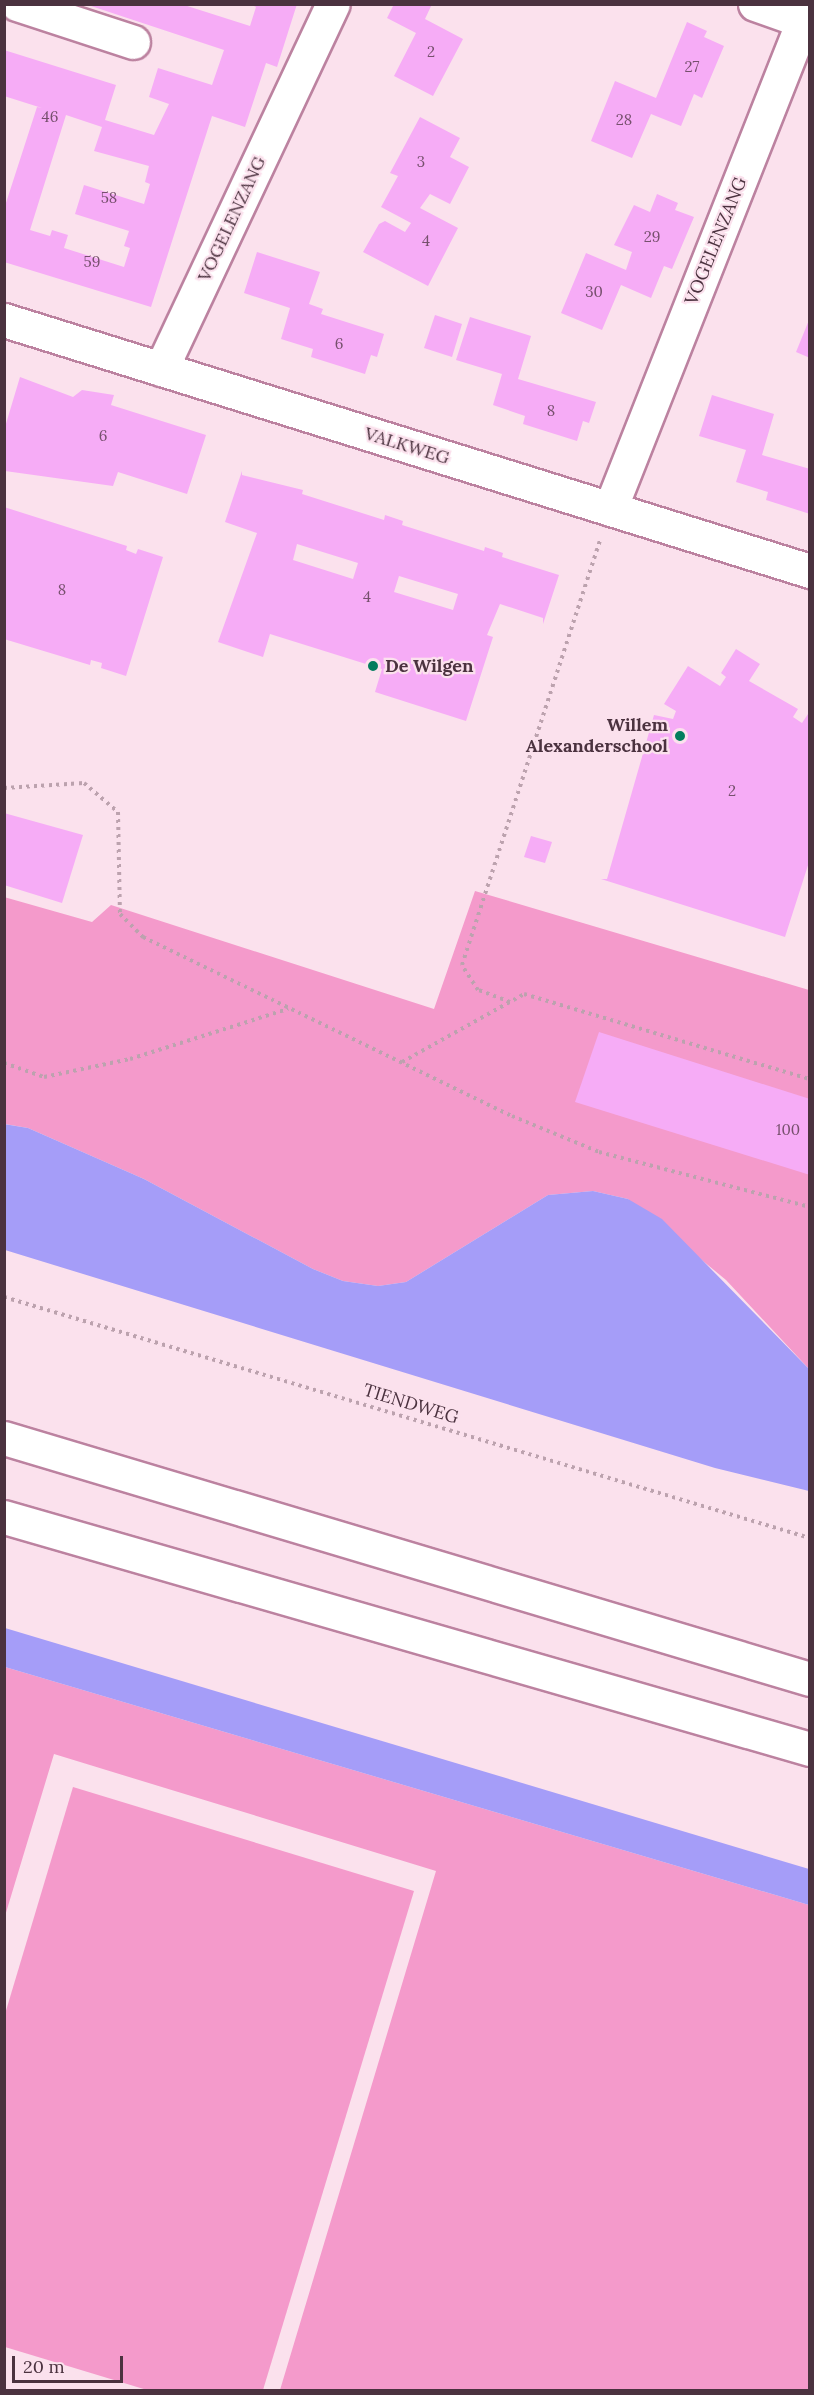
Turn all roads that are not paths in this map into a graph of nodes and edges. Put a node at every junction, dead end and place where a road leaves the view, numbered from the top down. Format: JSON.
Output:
{"nodes":[{"id":1,"x":17,"y":4,"type":"edge"},
{"id":2,"x":333,"y":4,"type":"edge"},
{"id":3,"x":755,"y":4,"type":"edge"},
{"id":4,"x":57,"y":11,"type":"edge"},
{"id":5,"x":133,"y":42,"type":"dead end"},
{"id":6,"x":4,"y":320,"type":"edge"},
{"id":7,"x":161,"y":369,"type":"junction"},
{"id":8,"x":610,"y":509,"type":"junction"},
{"id":9,"x":810,"y":571,"type":"edge"},
{"id":10,"x":4,"y":1437,"type":"edge"},
{"id":11,"x":4,"y":1517,"type":"edge"},
{"id":12,"x":810,"y":1679,"type":"edge"},
{"id":13,"x":810,"y":1749,"type":"edge"}],
"edges":[{"from":1,"to":4,"type":"main road"},
{"from":2,"to":7,"type":"main road","name":"VOGELENZANG"},
{"from":3,"to":8,"type":"main road","name":"VOGELENZANG"},
{"from":4,"to":5,"type":"main road"},
{"from":6,"to":7,"type":"main road","name":"VALKWEG"},
{"from":7,"to":8,"type":"main road","name":"VALKWEG"},
{"from":8,"to":9,"type":"main road","name":"VALKWEG"},
{"from":10,"to":12,"type":"main road"},
{"from":11,"to":13,"type":"main road"}]}
